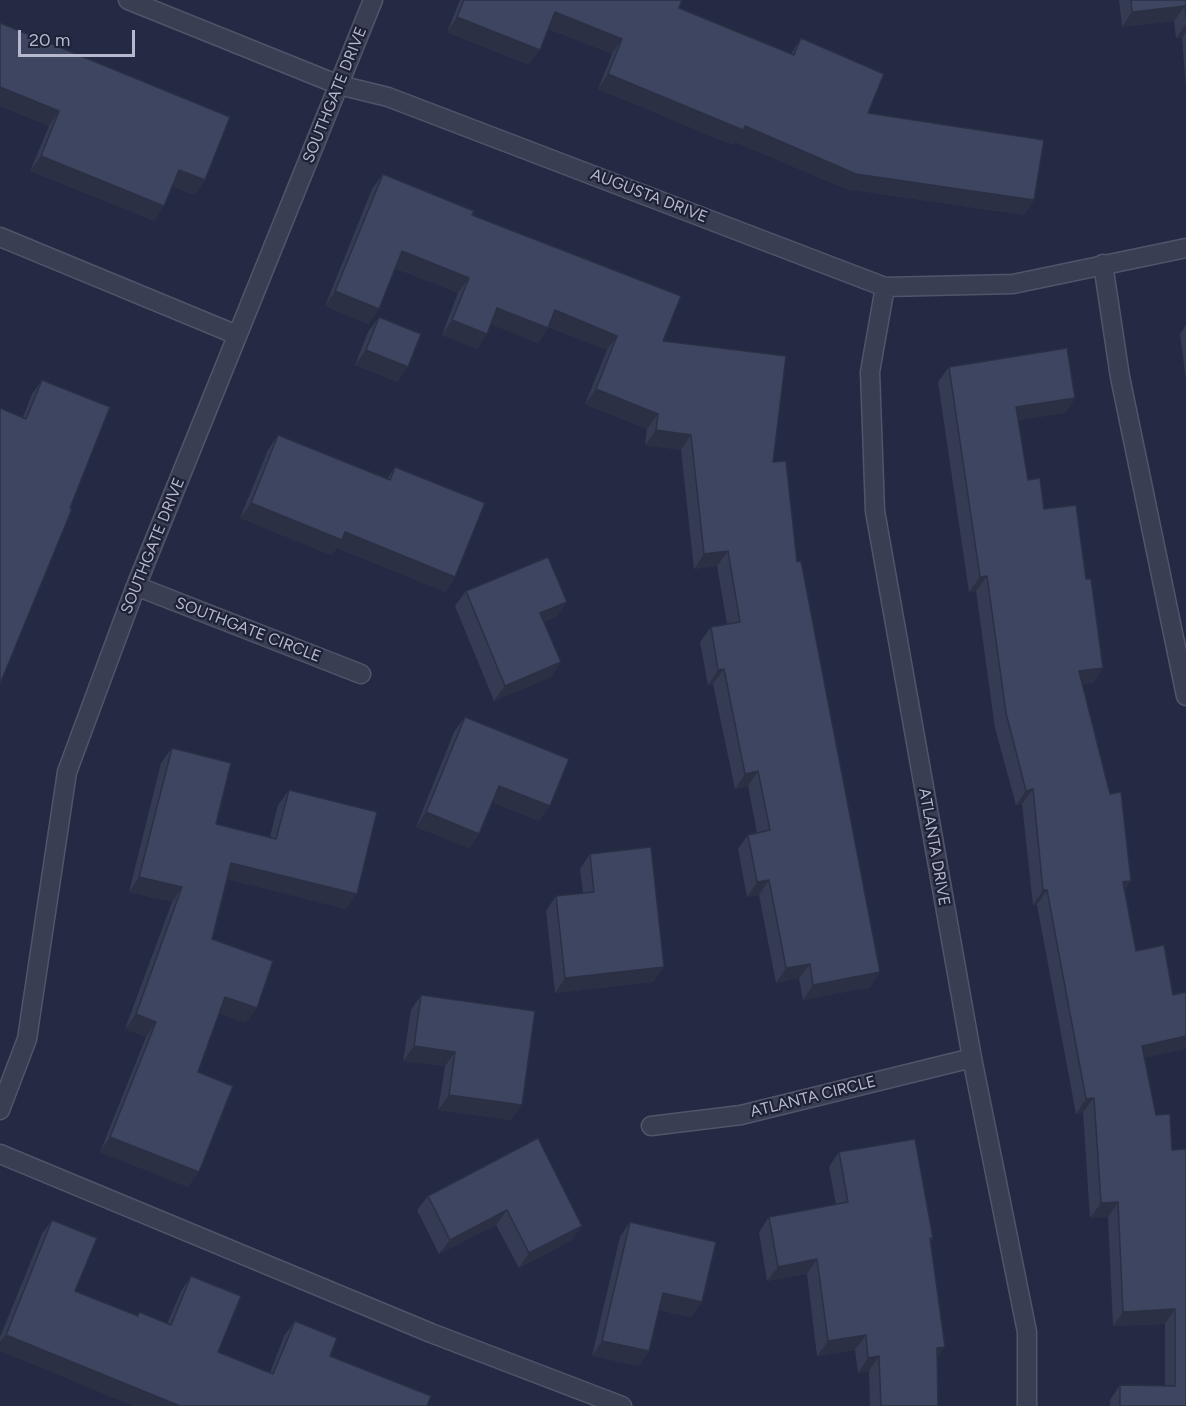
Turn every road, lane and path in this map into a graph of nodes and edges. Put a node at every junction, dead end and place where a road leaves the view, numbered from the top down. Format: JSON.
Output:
{"nodes":[{"id":1,"x":128,"y":0,"type":"edge"},
{"id":2,"x":373,"y":0,"type":"edge"},
{"id":3,"x":339,"y":85,"type":"junction"},
{"id":4,"x":0,"y":237,"type":"edge"},
{"id":5,"x":1186,"y":248,"type":"edge"},
{"id":6,"x":1103,"y":264,"type":"junction"},
{"id":7,"x":885,"y":286,"type":"junction"},
{"id":8,"x":237,"y":335,"type":"junction"},
{"id":9,"x":136,"y":586,"type":"junction"},
{"id":10,"x":361,"y":674,"type":"dead end"},
{"id":11,"x":1186,"y":696,"type":"edge"},
{"id":12,"x":972,"y":1058,"type":"junction"},
{"id":13,"x":0,"y":1110,"type":"edge"},
{"id":14,"x":651,"y":1126,"type":"dead end"},
{"id":15,"x":0,"y":1154,"type":"edge"},
{"id":16,"x":622,"y":1406,"type":"edge"},
{"id":17,"x":1027,"y":1406,"type":"edge"}],
"edges":[{"from":1,"to":3,"type":"street","name":"AUGUSTA DRIVE"},
{"from":2,"to":3,"type":"street","name":"SOUTHGATE DRIVE"},
{"from":3,"to":7,"type":"street","name":"AUGUSTA DRIVE"},
{"from":3,"to":8,"type":"street","name":"SOUTHGATE DRIVE"},
{"from":4,"to":8,"type":"street"},
{"from":5,"to":6,"type":"street","name":"AUGUSTA DRIVE"},
{"from":6,"to":7,"type":"street","name":"AUGUSTA DRIVE"},
{"from":6,"to":11,"type":"street"},
{"from":7,"to":12,"type":"street","name":"ATLANTA DRIVE"},
{"from":8,"to":9,"type":"street","name":"SOUTHGATE DRIVE"},
{"from":9,"to":10,"type":"street","name":"SOUTHGATE CIRCLE"},
{"from":9,"to":13,"type":"street","name":"SOUTHGATE DRIVE"},
{"from":12,"to":14,"type":"street","name":"ATLANTA CIRCLE"},
{"from":12,"to":17,"type":"street","name":"ATLANTA DRIVE"},
{"from":15,"to":16,"type":"street"}]}
